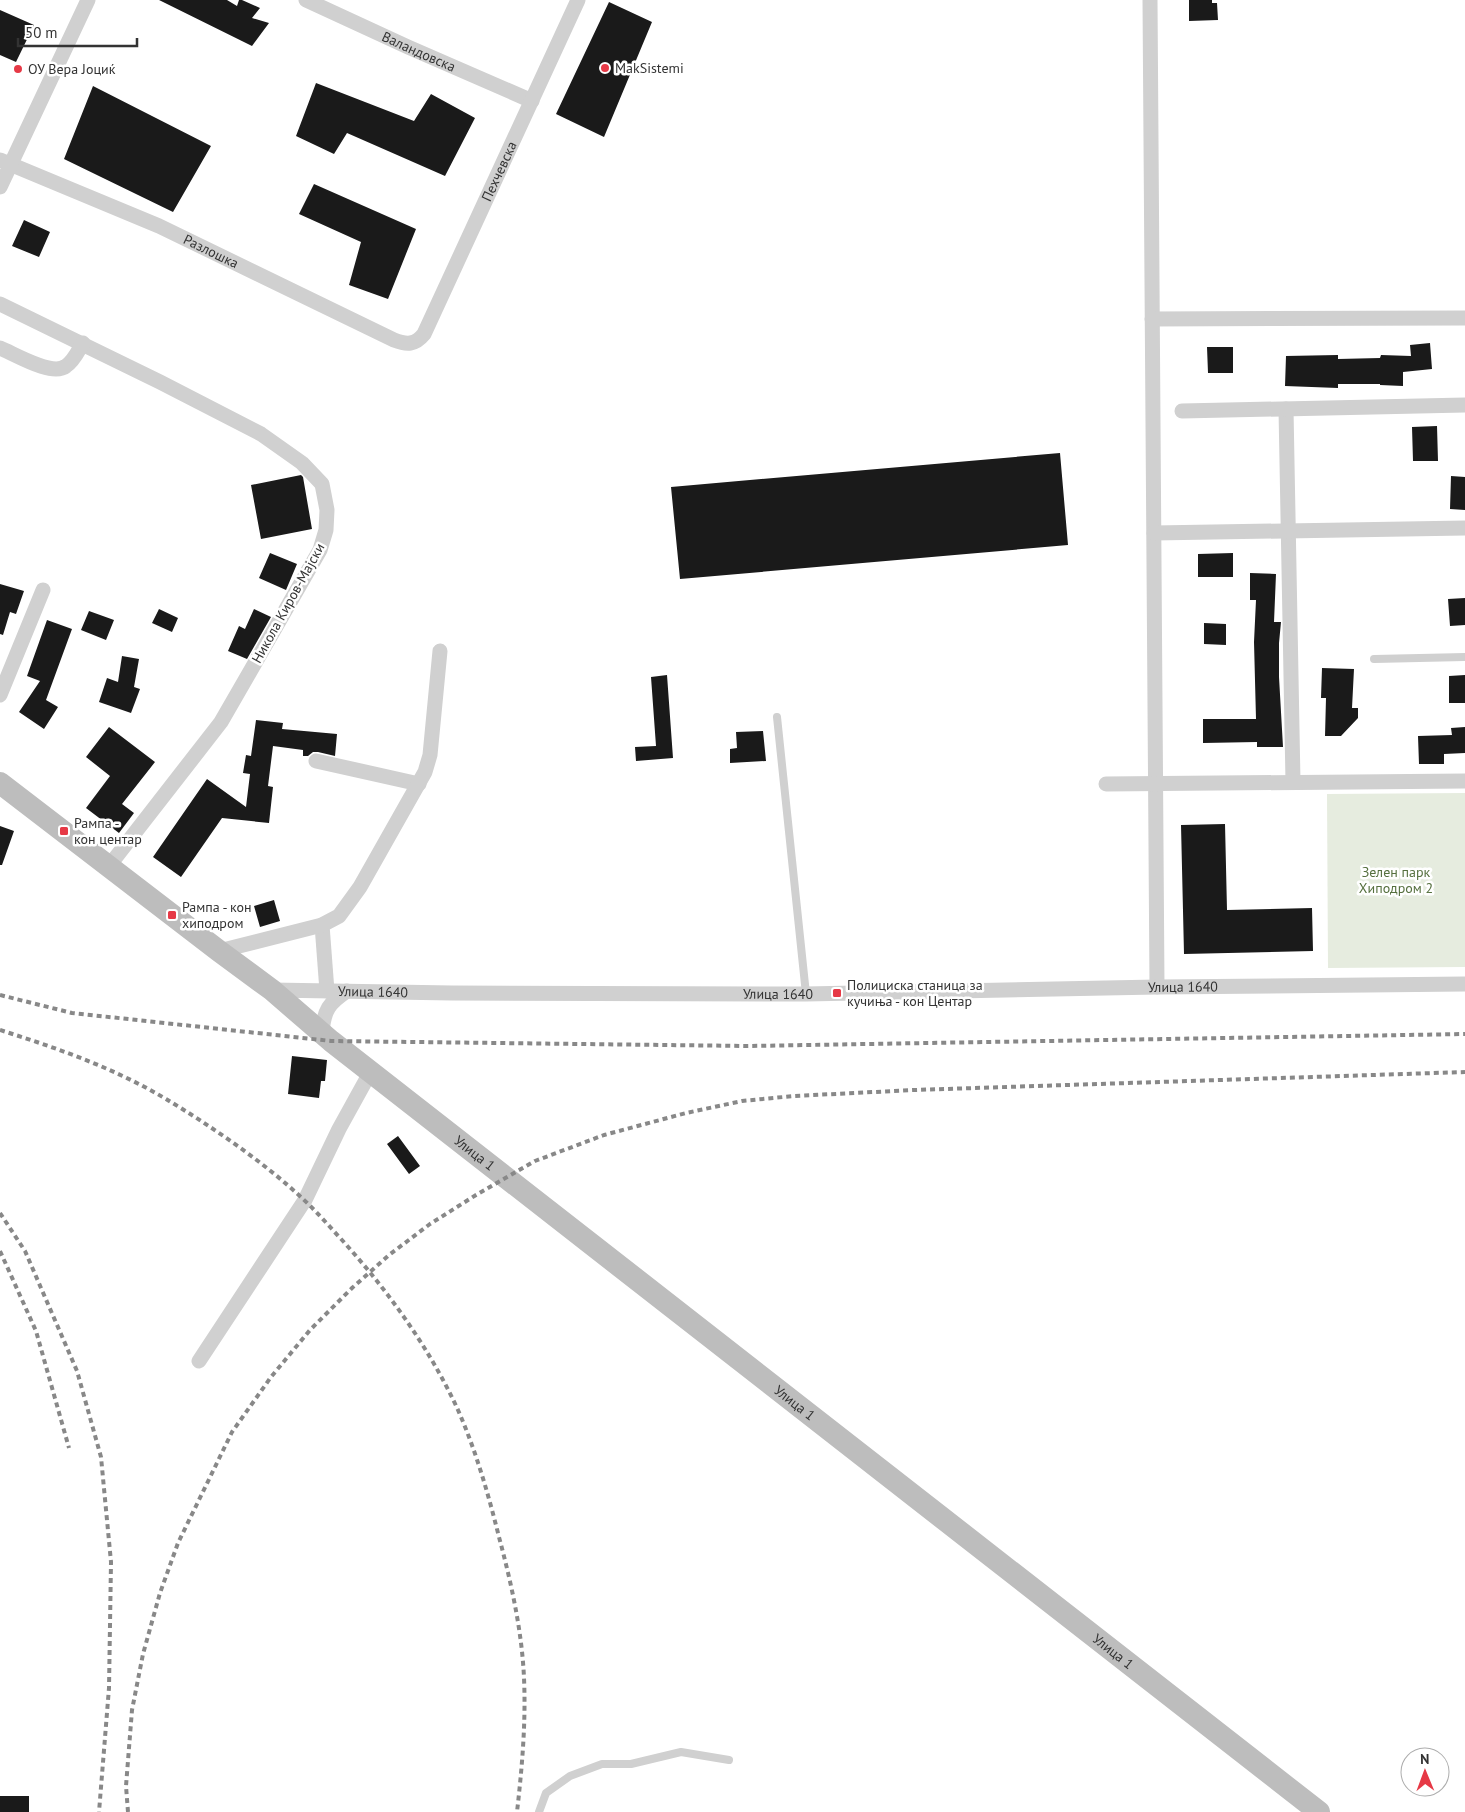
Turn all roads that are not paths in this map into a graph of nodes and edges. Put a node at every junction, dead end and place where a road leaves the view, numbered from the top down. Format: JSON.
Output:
{"nodes":[{"id":1,"x":88,"y":0,"type":"edge"},
{"id":2,"x":306,"y":0,"type":"edge"},
{"id":3,"x":578,"y":0,"type":"edge"},
{"id":4,"x":1150,"y":0,"type":"edge"},
{"id":5,"x":532,"y":101,"type":"junction"},
{"id":6,"x":5,"y":162,"type":"edge"},
{"id":7,"x":0,"y":187,"type":"edge"},
{"id":8,"x":0,"y":304,"type":"edge"},
{"id":9,"x":1465,"y":318,"type":"edge"},
{"id":10,"x":1152,"y":319,"type":"junction"},
{"id":11,"x":419,"y":340,"type":"joint"},
{"id":12,"x":83,"y":344,"type":"junction"},
{"id":13,"x":0,"y":348,"type":"edge"},
{"id":14,"x":1465,"y":405,"type":"edge"},
{"id":15,"x":1286,"y":409,"type":"junction"},
{"id":16,"x":1182,"y":411,"type":"dead end"},
{"id":17,"x":1465,"y":528,"type":"edge"},
{"id":18,"x":1288,"y":531,"type":"junction"},
{"id":19,"x":1154,"y":533,"type":"junction"},
{"id":20,"x":43,"y":590,"type":"dead end"},
{"id":21,"x":440,"y":651,"type":"dead end"},
{"id":22,"x":1465,"y":657,"type":"edge"},
{"id":23,"x":1374,"y":659,"type":"dead end"},
{"id":24,"x":0,"y":695,"type":"edge"},
{"id":25,"x":777,"y":717,"type":"dead end"},
{"id":26,"x":316,"y":761,"type":"dead end"},
{"id":27,"x":1465,"y":780,"type":"edge"},
{"id":28,"x":1293,"y":782,"type":"junction"},
{"id":29,"x":0,"y":783,"type":"edge"},
{"id":30,"x":419,"y":784,"type":"junction"},
{"id":31,"x":1106,"y":784,"type":"dead end"},
{"id":32,"x":1156,"y":784,"type":"junction"},
{"id":33,"x":109,"y":866,"type":"junction"},
{"id":34,"x":322,"y":925,"type":"junction"},
{"id":35,"x":219,"y":951,"type":"junction"},
{"id":36,"x":1465,"y":984,"type":"edge"},
{"id":37,"x":1157,"y":987,"type":"junction"},
{"id":38,"x":272,"y":990,"type":"junction"},
{"id":39,"x":327,"y":990,"type":"junction"},
{"id":40,"x":347,"y":991,"type":"junction"},
{"id":41,"x":806,"y":994,"type":"junction"},
{"id":42,"x":322,"y":1032,"type":"junction"},
{"id":43,"x":371,"y":1071,"type":"junction"},
{"id":44,"x":199,"y":1360,"type":"dead end"},
{"id":45,"x":728,"y":1760,"type":"dead end"},
{"id":46,"x":539,"y":1812,"type":"edge"},
{"id":47,"x":1318,"y":1812,"type":"edge"}],
"edges":[{"from":1,"to":6,"type":"street"},
{"from":2,"to":5,"type":"street","name":"Валандовска"},
{"from":3,"to":5,"type":"street","name":"Пехчевска"},
{"from":4,"to":10,"type":"street"},
{"from":5,"to":11,"type":"street","name":"Пехчевска"},
{"from":6,"to":7,"type":"street"},
{"from":6,"to":11,"type":"street","name":"Разлошка"},
{"from":8,"to":12,"type":"street","name":"Никола Киров-Мајски"},
{"from":9,"to":10,"type":"street"},
{"from":10,"to":19,"type":"street"},
{"from":12,"to":13,"type":"street"},
{"from":12,"to":33,"type":"street","name":"Никола Киров-Мајски"},
{"from":14,"to":15,"type":"street"},
{"from":15,"to":16,"type":"street"},
{"from":15,"to":18,"type":"street"},
{"from":17,"to":18,"type":"street"},
{"from":18,"to":19,"type":"street"},
{"from":18,"to":28,"type":"street"},
{"from":19,"to":32,"type":"street"},
{"from":20,"to":24,"type":"street"},
{"from":21,"to":30,"type":"street"},
{"from":22,"to":23,"type":"lane"},
{"from":25,"to":41,"type":"lane"},
{"from":26,"to":30,"type":"street"},
{"from":27,"to":28,"type":"street"},
{"from":28,"to":32,"type":"street"},
{"from":29,"to":33,"type":"main road","name":"Улица 1"},
{"from":30,"to":34,"type":"street"},
{"from":31,"to":32,"type":"street"},
{"from":32,"to":37,"type":"street"},
{"from":33,"to":35,"type":"main road","name":"Улица 1"},
{"from":34,"to":35,"type":"street"},
{"from":34,"to":39,"type":"street"},
{"from":35,"to":38,"type":"main road","name":"Улица 1"},
{"from":36,"to":37,"type":"street","name":"Улица 1640"},
{"from":37,"to":41,"type":"street","name":"Улица 1640"},
{"from":38,"to":39,"type":"street","name":"Улица 1640"},
{"from":38,"to":42,"type":"main road","name":"Улица 1"},
{"from":39,"to":40,"type":"street","name":"Улица 1640"},
{"from":40,"to":41,"type":"street","name":"Улица 1640"},
{"from":40,"to":42,"type":"street"},
{"from":42,"to":43,"type":"main road","name":"Улица 1"},
{"from":43,"to":44,"type":"street"},
{"from":43,"to":47,"type":"main road","name":"Улица 1"},
{"from":45,"to":46,"type":"lane"}]}
